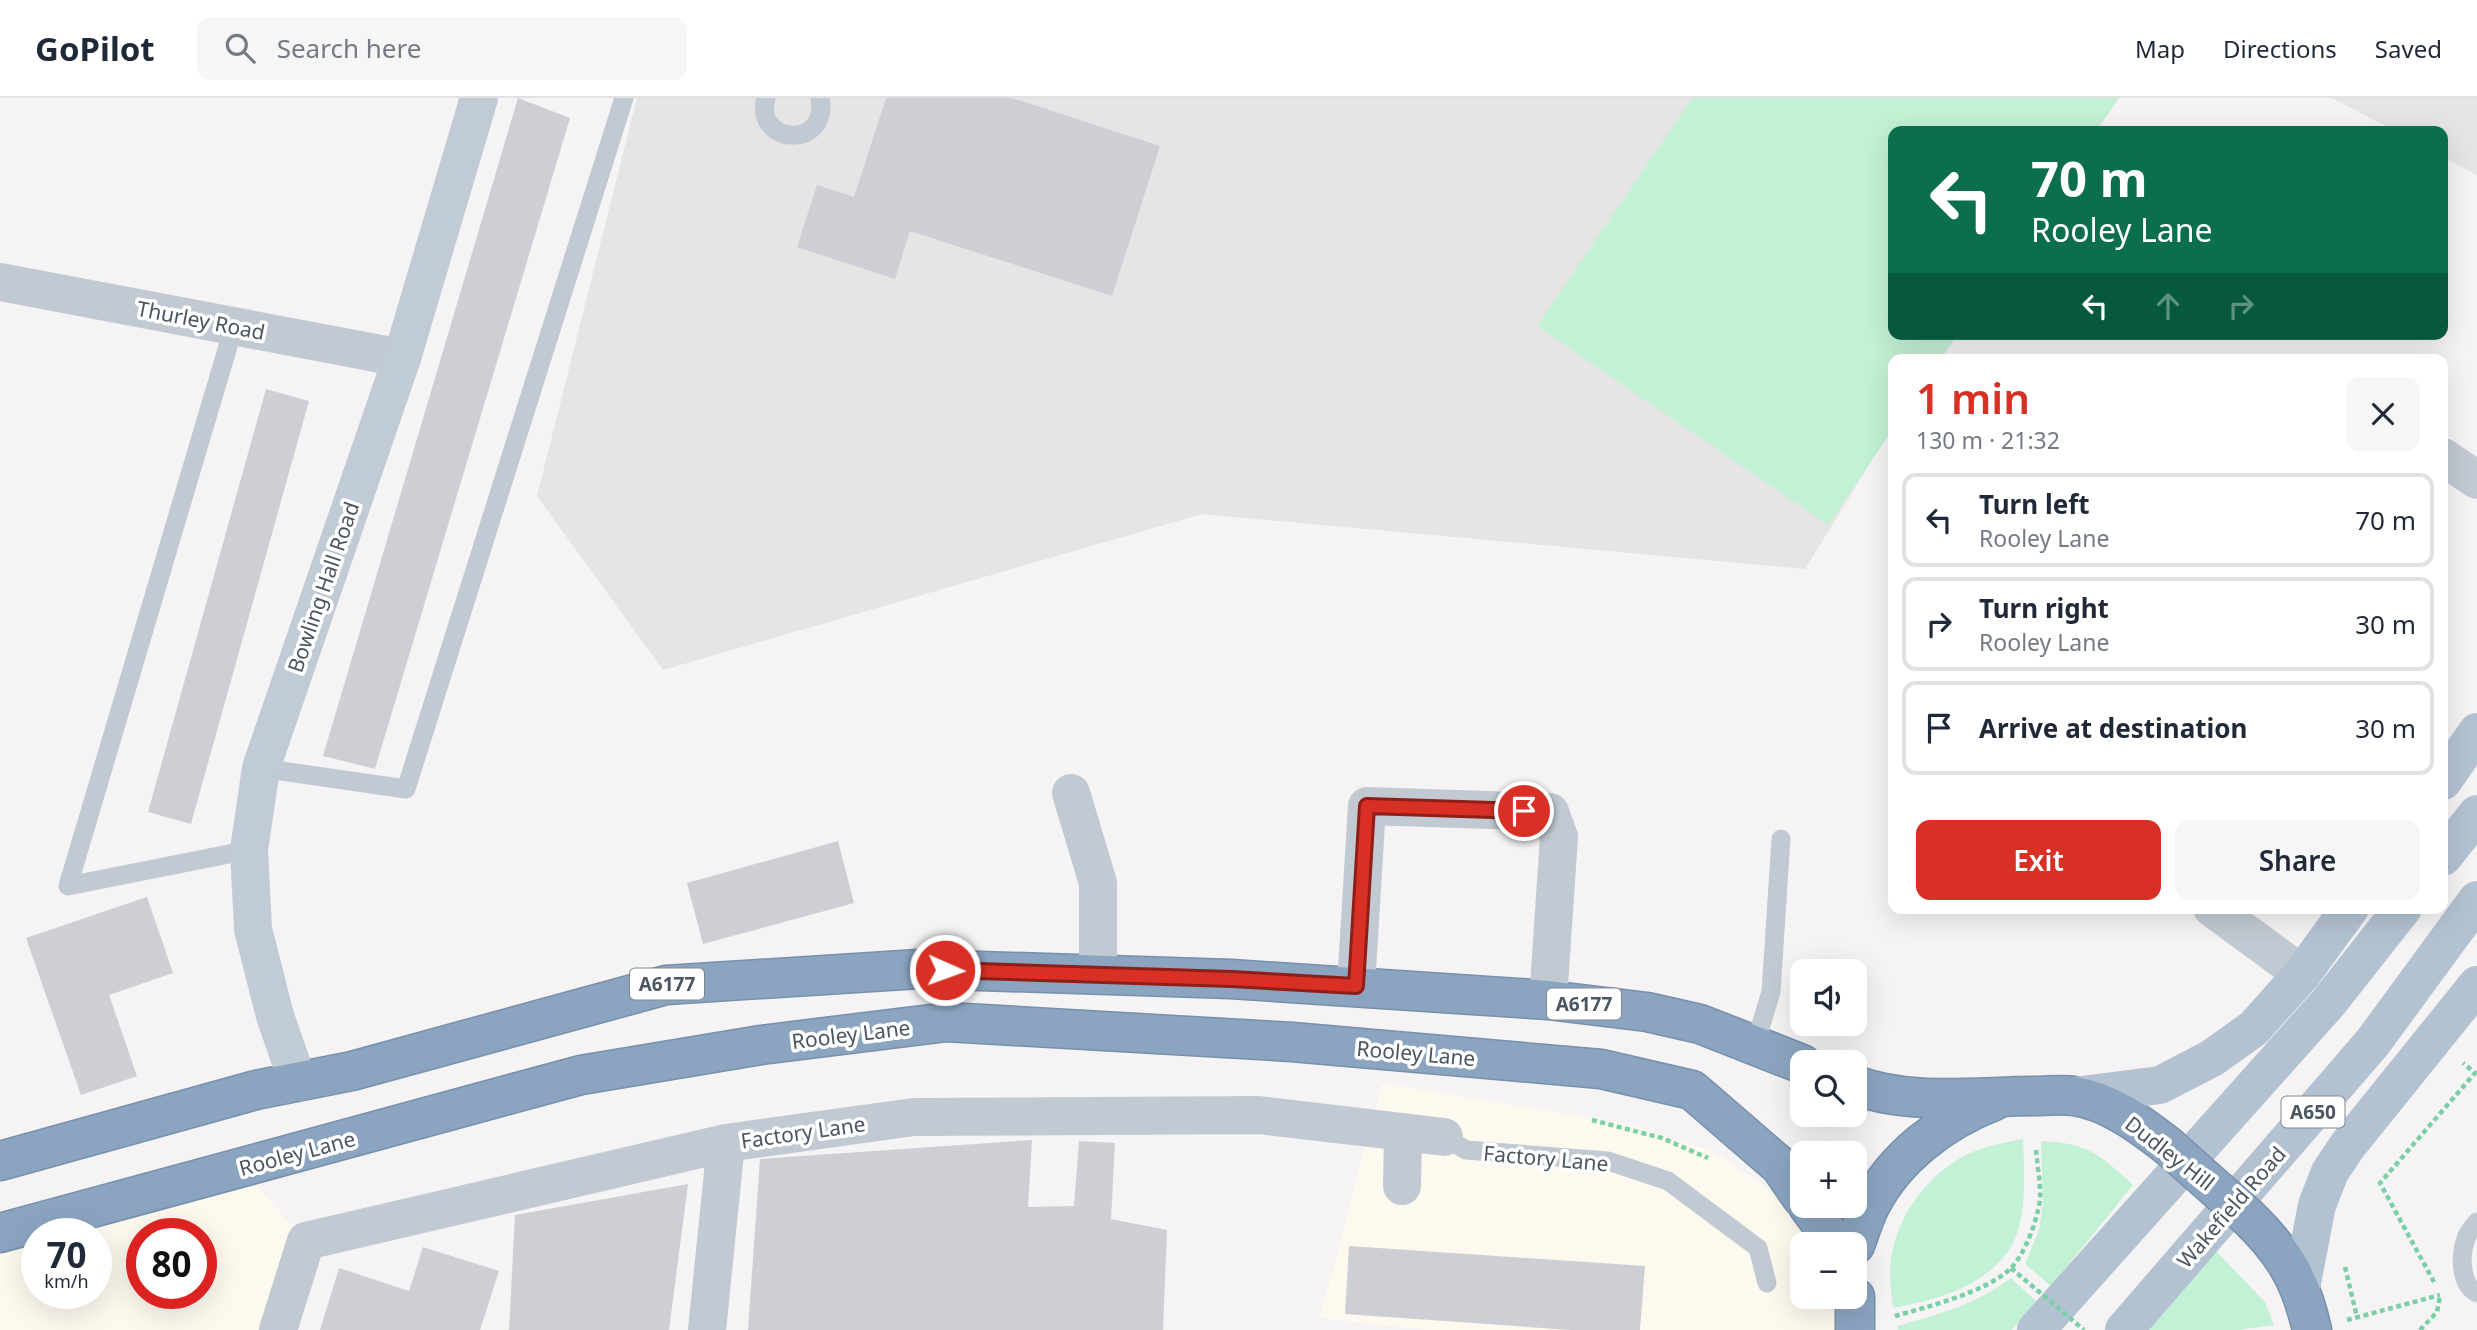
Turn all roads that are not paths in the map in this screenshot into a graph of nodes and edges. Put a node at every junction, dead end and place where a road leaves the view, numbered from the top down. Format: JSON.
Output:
{"nodes":[{"id":1,"x":479,"y":98,"type":"edge"},
{"id":2,"x":625,"y":98,"type":"edge"},
{"id":3,"x":820,"y":98,"type":"edge"},
{"id":4,"x":759,"y":100,"type":"edge"},
{"id":5,"x":0,"y":282,"type":"edge"},
{"id":6,"x":234,"y":326,"type":"junction"},
{"id":7,"x":402,"y":358,"type":"junction"},
{"id":8,"x":2477,"y":732,"type":"edge"},
{"id":9,"x":261,"y":768,"type":"junction"},
{"id":10,"x":2448,"y":774,"type":"edge"},
{"id":11,"x":1071,"y":793,"type":"dead end"},
{"id":12,"x":2477,"y":814,"type":"edge"},
{"id":13,"x":1781,"y":839,"type":"dead end"},
{"id":14,"x":249,"y":850,"type":"junction"},
{"id":15,"x":2448,"y":851,"type":"edge"},
{"id":16,"x":2477,"y":900,"type":"edge"},
{"id":17,"x":2220,"y":914,"type":"edge"},
{"id":18,"x":2346,"y":914,"type":"edge"},
{"id":19,"x":2398,"y":914,"type":"edge"},
{"id":20,"x":1098,"y":974,"type":"junction"},
{"id":21,"x":2302,"y":974,"type":"junction"},
{"id":22,"x":1356,"y":986,"type":"junction"},
{"id":23,"x":2474,"y":995,"type":"edge"},
{"id":24,"x":1548,"y":1000,"type":"junction"},
{"id":25,"x":1755,"y":1045,"type":"junction"},
{"id":26,"x":1790,"y":1059,"type":"edge"},
{"id":27,"x":298,"y":1082,"type":"junction"},
{"id":28,"x":1867,"y":1089,"type":"edge"},
{"id":29,"x":2008,"y":1096,"type":"junction"},
{"id":30,"x":2074,"y":1096,"type":"junction"},
{"id":31,"x":1403,"y":1132,"type":"junction"},
{"id":32,"x":1444,"y":1137,"type":"joint"},
{"id":33,"x":726,"y":1143,"type":"junction"},
{"id":34,"x":0,"y":1161,"type":"edge"},
{"id":35,"x":1790,"y":1181,"type":"edge"},
{"id":36,"x":1402,"y":1186,"type":"dead end"},
{"id":37,"x":2477,"y":1222,"type":"edge"},
{"id":38,"x":1860,"y":1232,"type":"edge"},
{"id":39,"x":0,"y":1233,"type":"edge"},
{"id":40,"x":1767,"y":1283,"type":"dead end"},
{"id":41,"x":2477,"y":1293,"type":"edge"},
{"id":42,"x":1855,"y":1309,"type":"edge"},
{"id":43,"x":2317,"y":1315,"type":"edge"},
{"id":44,"x":2131,"y":1322,"type":"edge"},
{"id":45,"x":278,"y":1330,"type":"edge"},
{"id":46,"x":707,"y":1330,"type":"edge"},
{"id":47,"x":1855,"y":1330,"type":"edge"},
{"id":48,"x":2036,"y":1330,"type":"edge"}],
"edges":[{"from":1,"to":7,"type":"street","name":"Bowling Hall Road"},
{"from":2,"to":9,"type":"lane"},
{"from":3,"to":4,"type":"lane"},
{"from":5,"to":6,"type":"street","name":"Thurley Road"},
{"from":6,"to":7,"type":"street","name":"Thurley Road"},
{"from":6,"to":14,"type":"lane"},
{"from":7,"to":9,"type":"street","name":"Bowling Hall Road"},
{"from":8,"to":10,"type":"main road"},
{"from":9,"to":14,"type":"street","name":"Bowling Hall Road"},
{"from":11,"to":20,"type":"street"},
{"from":12,"to":15,"type":"main road"},
{"from":13,"to":25,"type":"lane"},
{"from":14,"to":27,"type":"street","name":"Bowling Hall Road"},
{"from":16,"to":44,"type":"main road","name":"Wakefield Road","number":"A650"},
{"from":17,"to":21,"type":"street"},
{"from":18,"to":21,"type":"main road"},
{"from":19,"to":48,"type":"main road","number":"A650"},
{"from":20,"to":22,"type":"highway","number":"A6177"},
{"from":20,"to":27,"type":"highway","number":"A6177"},
{"from":21,"to":30,"type":"main road"},
{"from":22,"to":24,"type":"highway","number":"A6177"},
{"from":22,"to":24,"type":"street"},
{"from":23,"to":43,"type":"main road"},
{"from":24,"to":25,"type":"highway","number":"A6177"},
{"from":25,"to":26,"type":"highway","number":"A6177"},
{"from":27,"to":34,"type":"highway","number":"A6177"},
{"from":28,"to":29,"type":"highway"},
{"from":29,"to":30,"type":"highway","name":"Dudley Hill"},
{"from":29,"to":38,"type":"highway","name":"Dudley Hill"},
{"from":30,"to":43,"type":"highway","name":"Dudley Hill","bridge":true},
{"from":31,"to":32,"type":"street","name":"Factory Lane"},
{"from":31,"to":33,"type":"street","name":"Factory Lane"},
{"from":31,"to":36,"type":"street"},
{"from":32,"to":40,"type":"lane","name":"Factory Lane"},
{"from":33,"to":45,"type":"street","name":"Factory Lane"},
{"from":33,"to":46,"type":"street"},
{"from":35,"to":39,"type":"highway","name":"Rooley Lane"},
{"from":37,"to":41,"type":"lane"},
{"from":42,"to":47,"type":"highway"}]}
